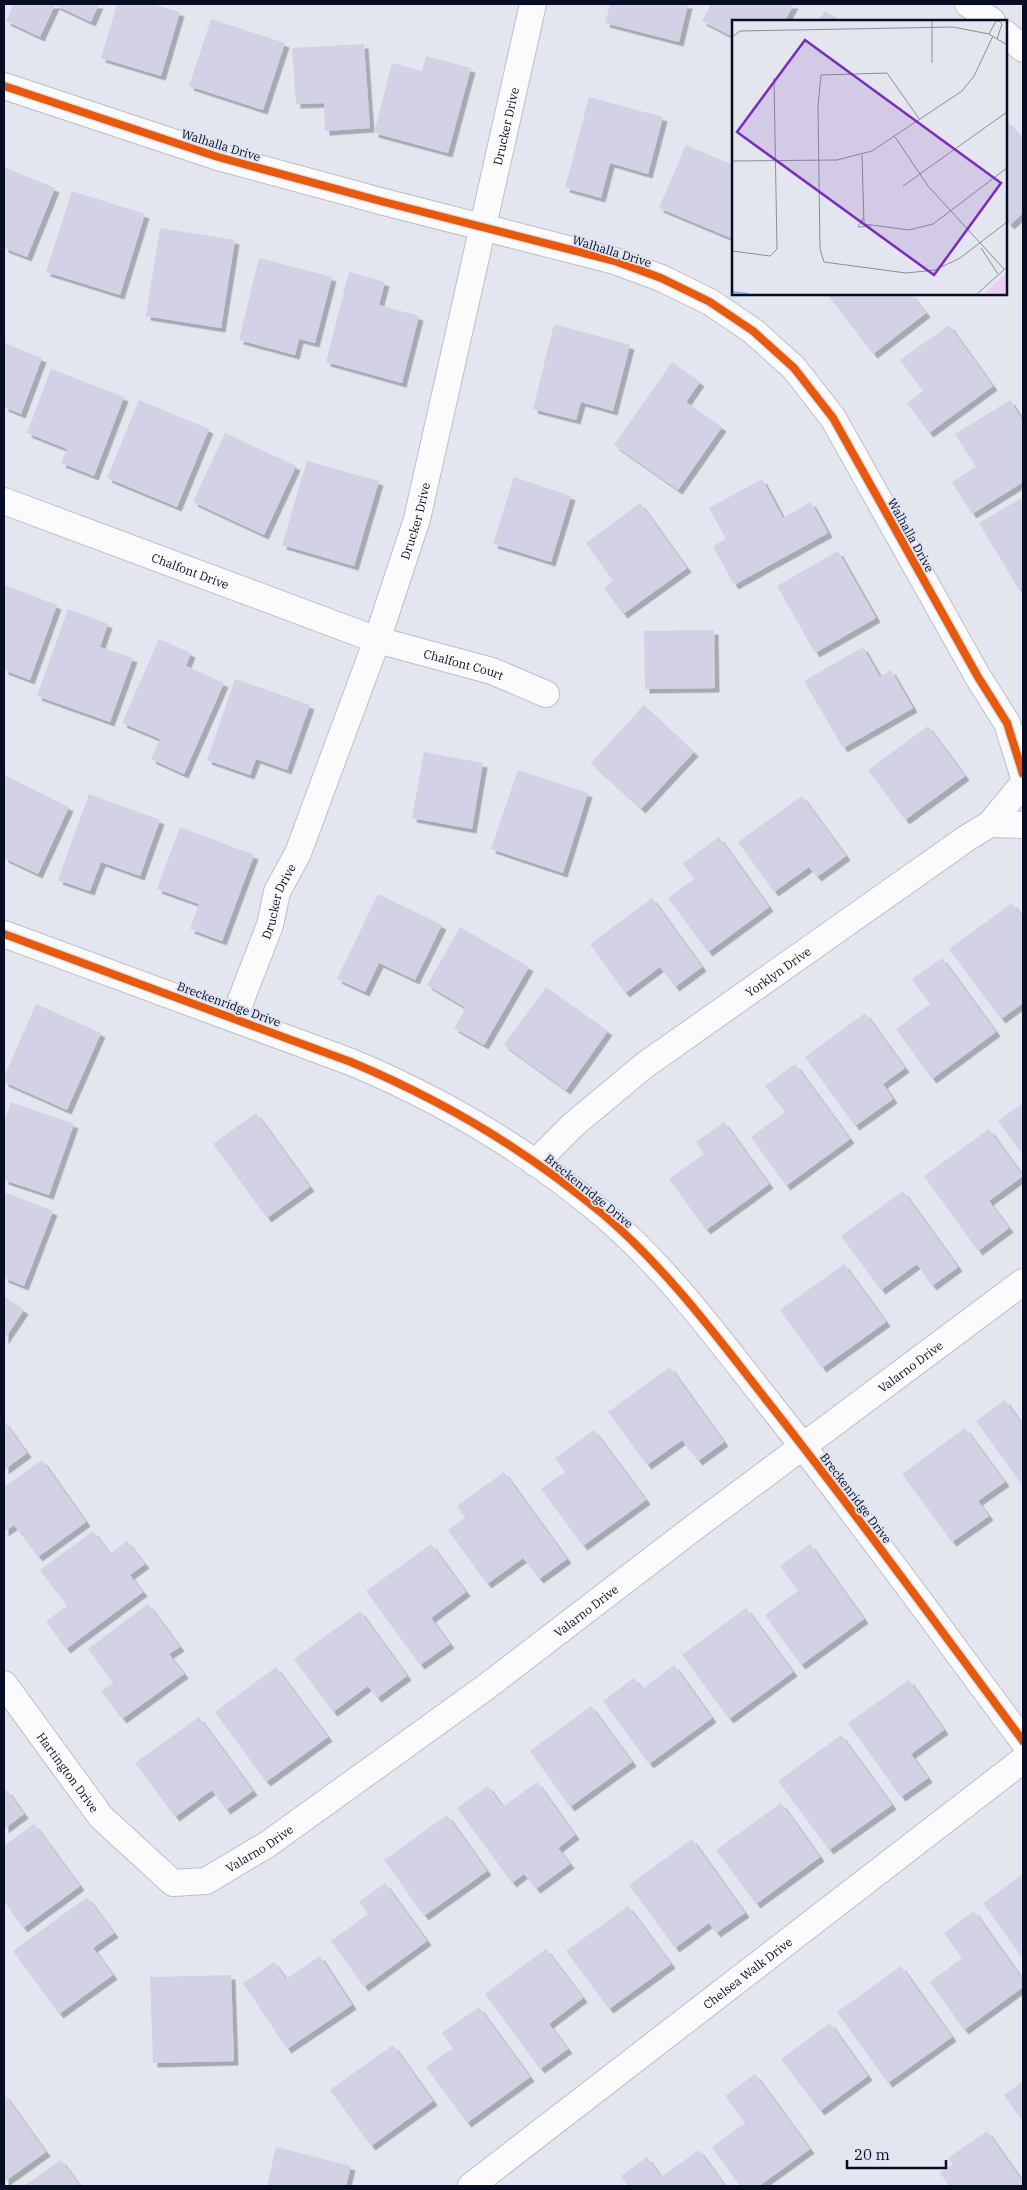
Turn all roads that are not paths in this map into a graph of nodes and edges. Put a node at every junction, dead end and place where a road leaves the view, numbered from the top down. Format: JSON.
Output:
{"nodes":[{"id":1,"x":533,"y":4,"type":"edge"},
{"id":2,"x":968,"y":4,"type":"edge"},
{"id":3,"x":991,"y":20,"type":"edge"},
{"id":4,"x":1007,"y":35,"type":"edge"},
{"id":5,"x":1023,"y":50,"type":"edge"},
{"id":6,"x":4,"y":86,"type":"edge"},
{"id":7,"x":482,"y":227,"type":"junction"},
{"id":8,"x":4,"y":501,"type":"edge"},
{"id":9,"x":377,"y":640,"type":"junction"},
{"id":10,"x":546,"y":694,"type":"dead end"},
{"id":11,"x":1015,"y":727,"type":"edge"},
{"id":12,"x":1023,"y":774,"type":"edge"},
{"id":13,"x":1023,"y":784,"type":"edge"},
{"id":14,"x":990,"y":824,"type":"junction"},
{"id":15,"x":1023,"y":825,"type":"edge"},
{"id":16,"x":4,"y":934,"type":"edge"},
{"id":17,"x":234,"y":1018,"type":"junction"},
{"id":18,"x":535,"y":1163,"type":"junction"},
{"id":19,"x":1023,"y":1282,"type":"edge"},
{"id":20,"x":803,"y":1446,"type":"junction"},
{"id":21,"x":4,"y":1684,"type":"edge"},
{"id":22,"x":1023,"y":1741,"type":"edge"},
{"id":23,"x":1023,"y":1760,"type":"edge"},
{"id":24,"x":139,"y":1852,"type":"joint"},
{"id":25,"x":471,"y":2186,"type":"edge"}],
"edges":[{"from":1,"to":7,"type":"street","name":"Drucker Drive"},
{"from":2,"to":3,"type":"street"},
{"from":4,"to":5,"type":"street"},
{"from":6,"to":7,"type":"street","name":"Walhalla Drive"},
{"from":7,"to":9,"type":"street","name":"Drucker Drive"},
{"from":7,"to":11,"type":"street","name":"Walhalla Drive"},
{"from":8,"to":9,"type":"street","name":"Chalfont Drive"},
{"from":9,"to":10,"type":"street","name":"Chalfont Court"},
{"from":9,"to":17,"type":"street","name":"Drucker Drive"},
{"from":11,"to":12,"type":"street"},
{"from":13,"to":14,"type":"street","name":"Yorklyn Drive"},
{"from":14,"to":15,"type":"street"},
{"from":14,"to":18,"type":"street","name":"Yorklyn Drive"},
{"from":16,"to":17,"type":"street","name":"Breckenridge Drive"},
{"from":17,"to":18,"type":"street","name":"Breckenridge Drive"},
{"from":18,"to":20,"type":"street","name":"Breckenridge Drive"},
{"from":19,"to":20,"type":"street","name":"Valarno Drive"},
{"from":20,"to":22,"type":"street","name":"Breckenridge Drive"},
{"from":20,"to":24,"type":"street","name":"Valarno Drive"},
{"from":21,"to":24,"type":"street","name":"Hartington Drive"},
{"from":23,"to":25,"type":"street","name":"Chelsea Walk Drive"}]}
